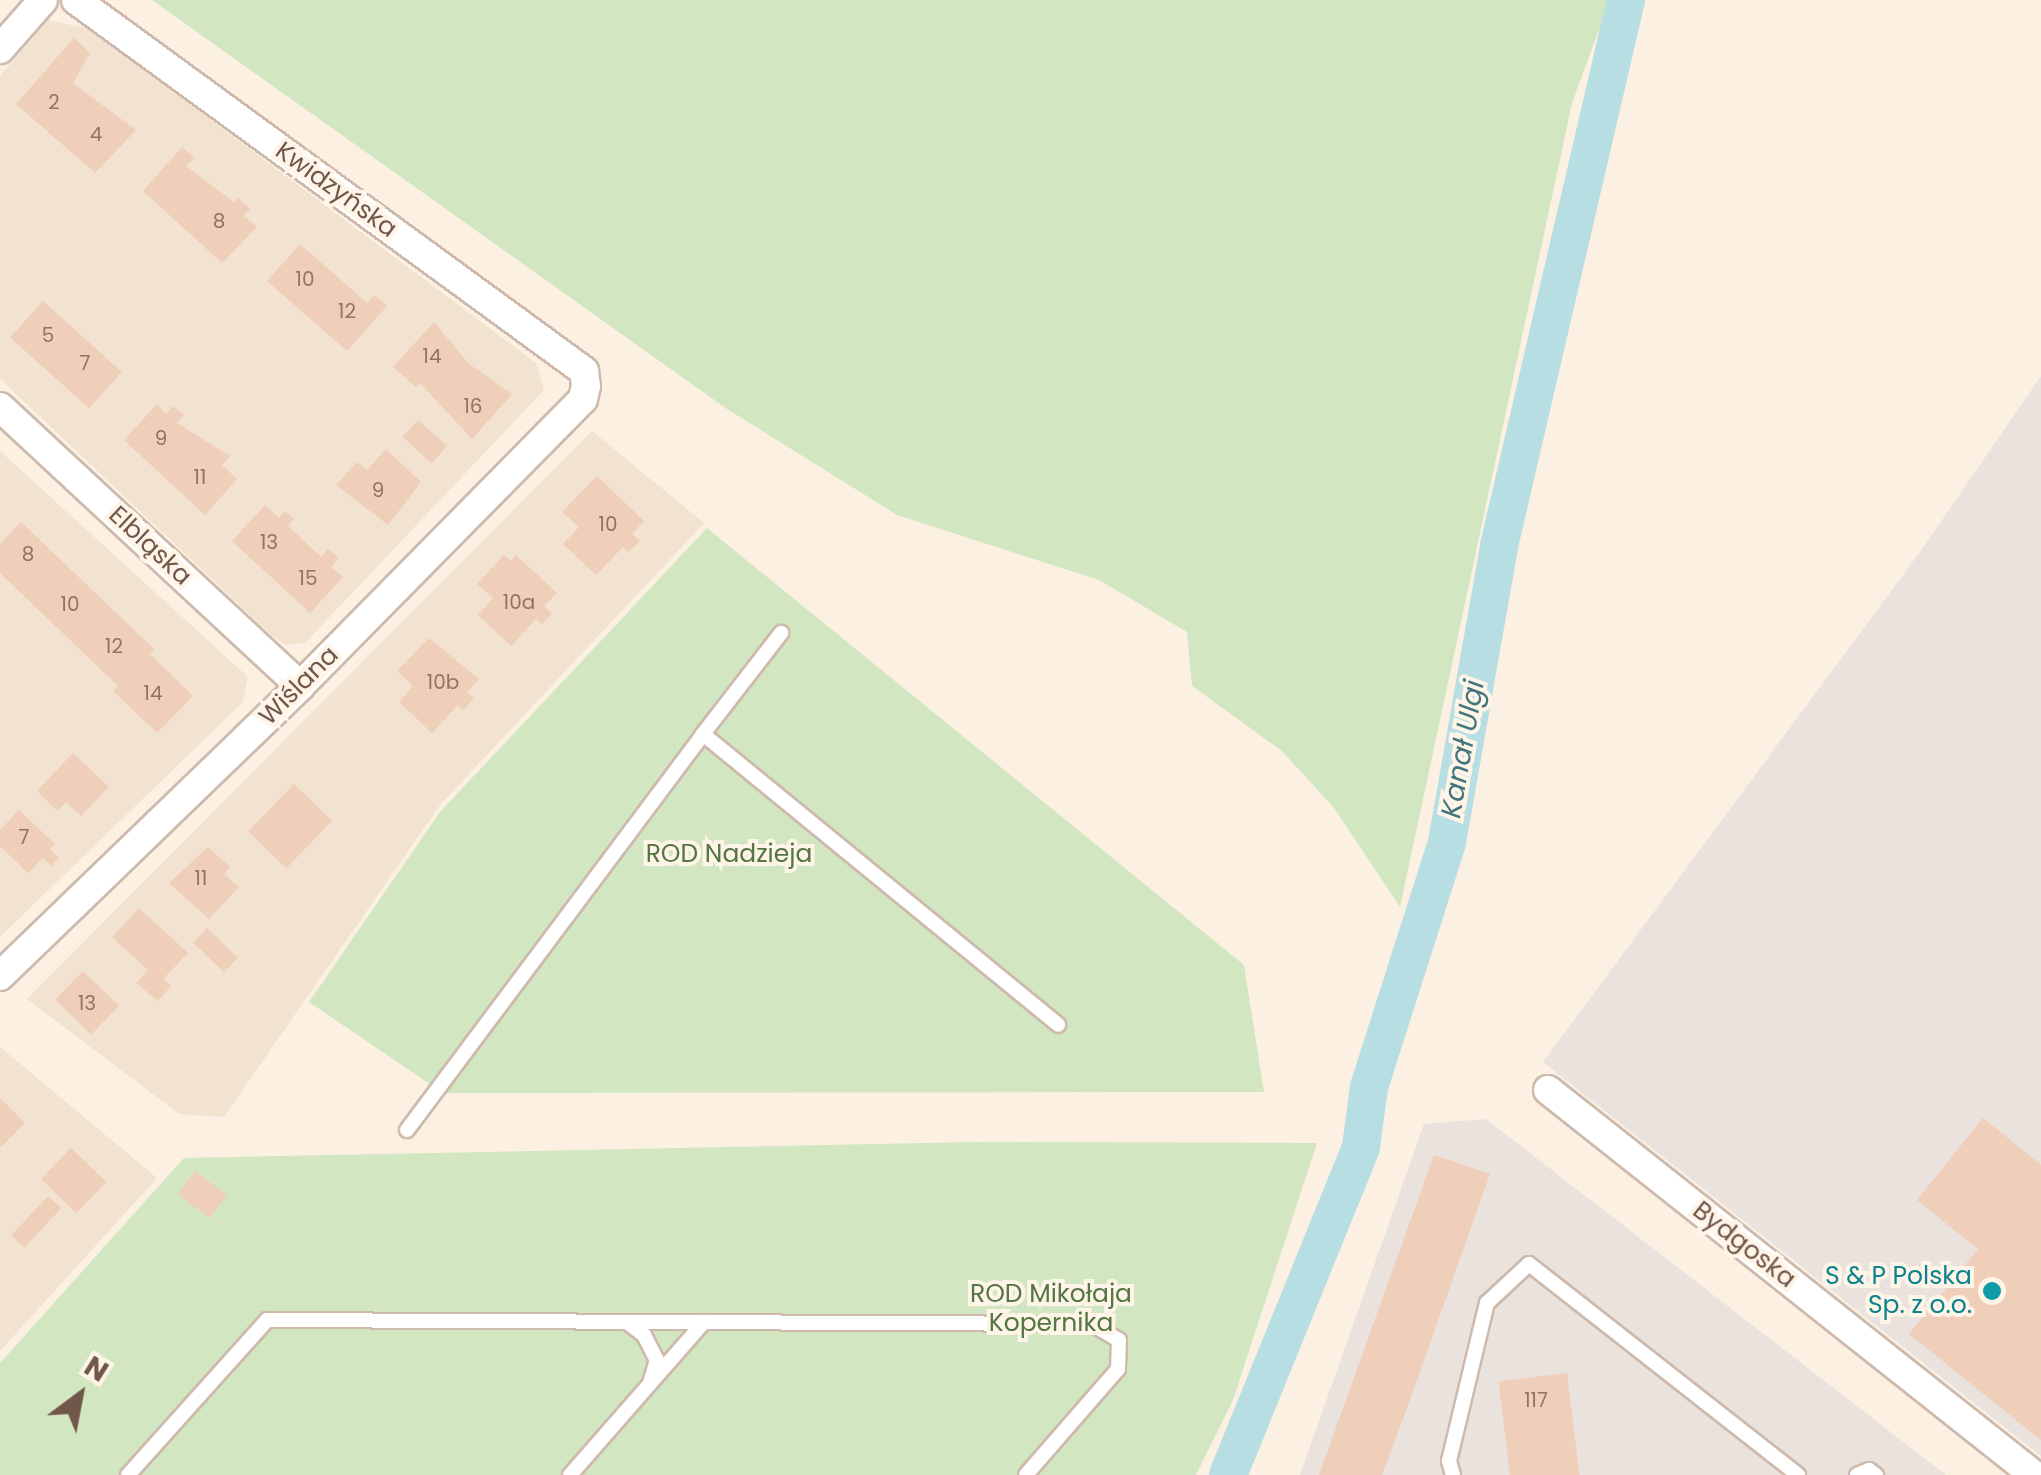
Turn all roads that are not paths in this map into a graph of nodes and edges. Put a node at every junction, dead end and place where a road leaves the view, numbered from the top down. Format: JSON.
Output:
{"nodes":[{"id":1,"x":43,"y":0,"type":"edge"},
{"id":2,"x":76,"y":0,"type":"edge"},
{"id":3,"x":0,"y":48,"type":"edge"},
{"id":4,"x":586,"y":386,"type":"joint"},
{"id":5,"x":0,"y":407,"type":"edge"},
{"id":6,"x":781,"y":633,"type":"dead end"},
{"id":7,"x":300,"y":686,"type":"junction"},
{"id":8,"x":703,"y":734,"type":"junction"},
{"id":9,"x":0,"y":976,"type":"edge"},
{"id":10,"x":1058,"y":1026,"type":"dead end"},
{"id":11,"x":1548,"y":1090,"type":"dead end"},
{"id":12,"x":407,"y":1130,"type":"dead end"},
{"id":13,"x":626,"y":1322,"type":"junction"},
{"id":14,"x":704,"y":1322,"type":"junction"},
{"id":15,"x":649,"y":1385,"type":"junction"},
{"id":16,"x":128,"y":1475,"type":"edge"},
{"id":17,"x":570,"y":1475,"type":"edge"},
{"id":18,"x":1026,"y":1475,"type":"edge"},
{"id":19,"x":1453,"y":1475,"type":"edge"},
{"id":20,"x":1798,"y":1475,"type":"edge"},
{"id":21,"x":1856,"y":1475,"type":"edge"},
{"id":22,"x":1876,"y":1475,"type":"edge"},
{"id":23,"x":2034,"y":1475,"type":"edge"}],
"edges":[{"from":1,"to":3,"type":"street"},
{"from":2,"to":4,"type":"street","name":"Kwidzyńska"},
{"from":4,"to":7,"type":"street","name":"Wiślana"},
{"from":5,"to":7,"type":"street","name":"Elbląska"},
{"from":6,"to":8,"type":"lane"},
{"from":7,"to":9,"type":"street","name":"Wiślana"},
{"from":8,"to":10,"type":"lane"},
{"from":8,"to":12,"type":"lane"},
{"from":11,"to":23,"type":"street","name":"Bydgoska"},
{"from":13,"to":14,"type":"lane"},
{"from":13,"to":15,"type":"lane"},
{"from":13,"to":16,"type":"lane"},
{"from":14,"to":15,"type":"lane"},
{"from":14,"to":18,"type":"lane"},
{"from":15,"to":17,"type":"lane"},
{"from":19,"to":20,"type":"lane"},
{"from":21,"to":22,"type":"lane"}]}
